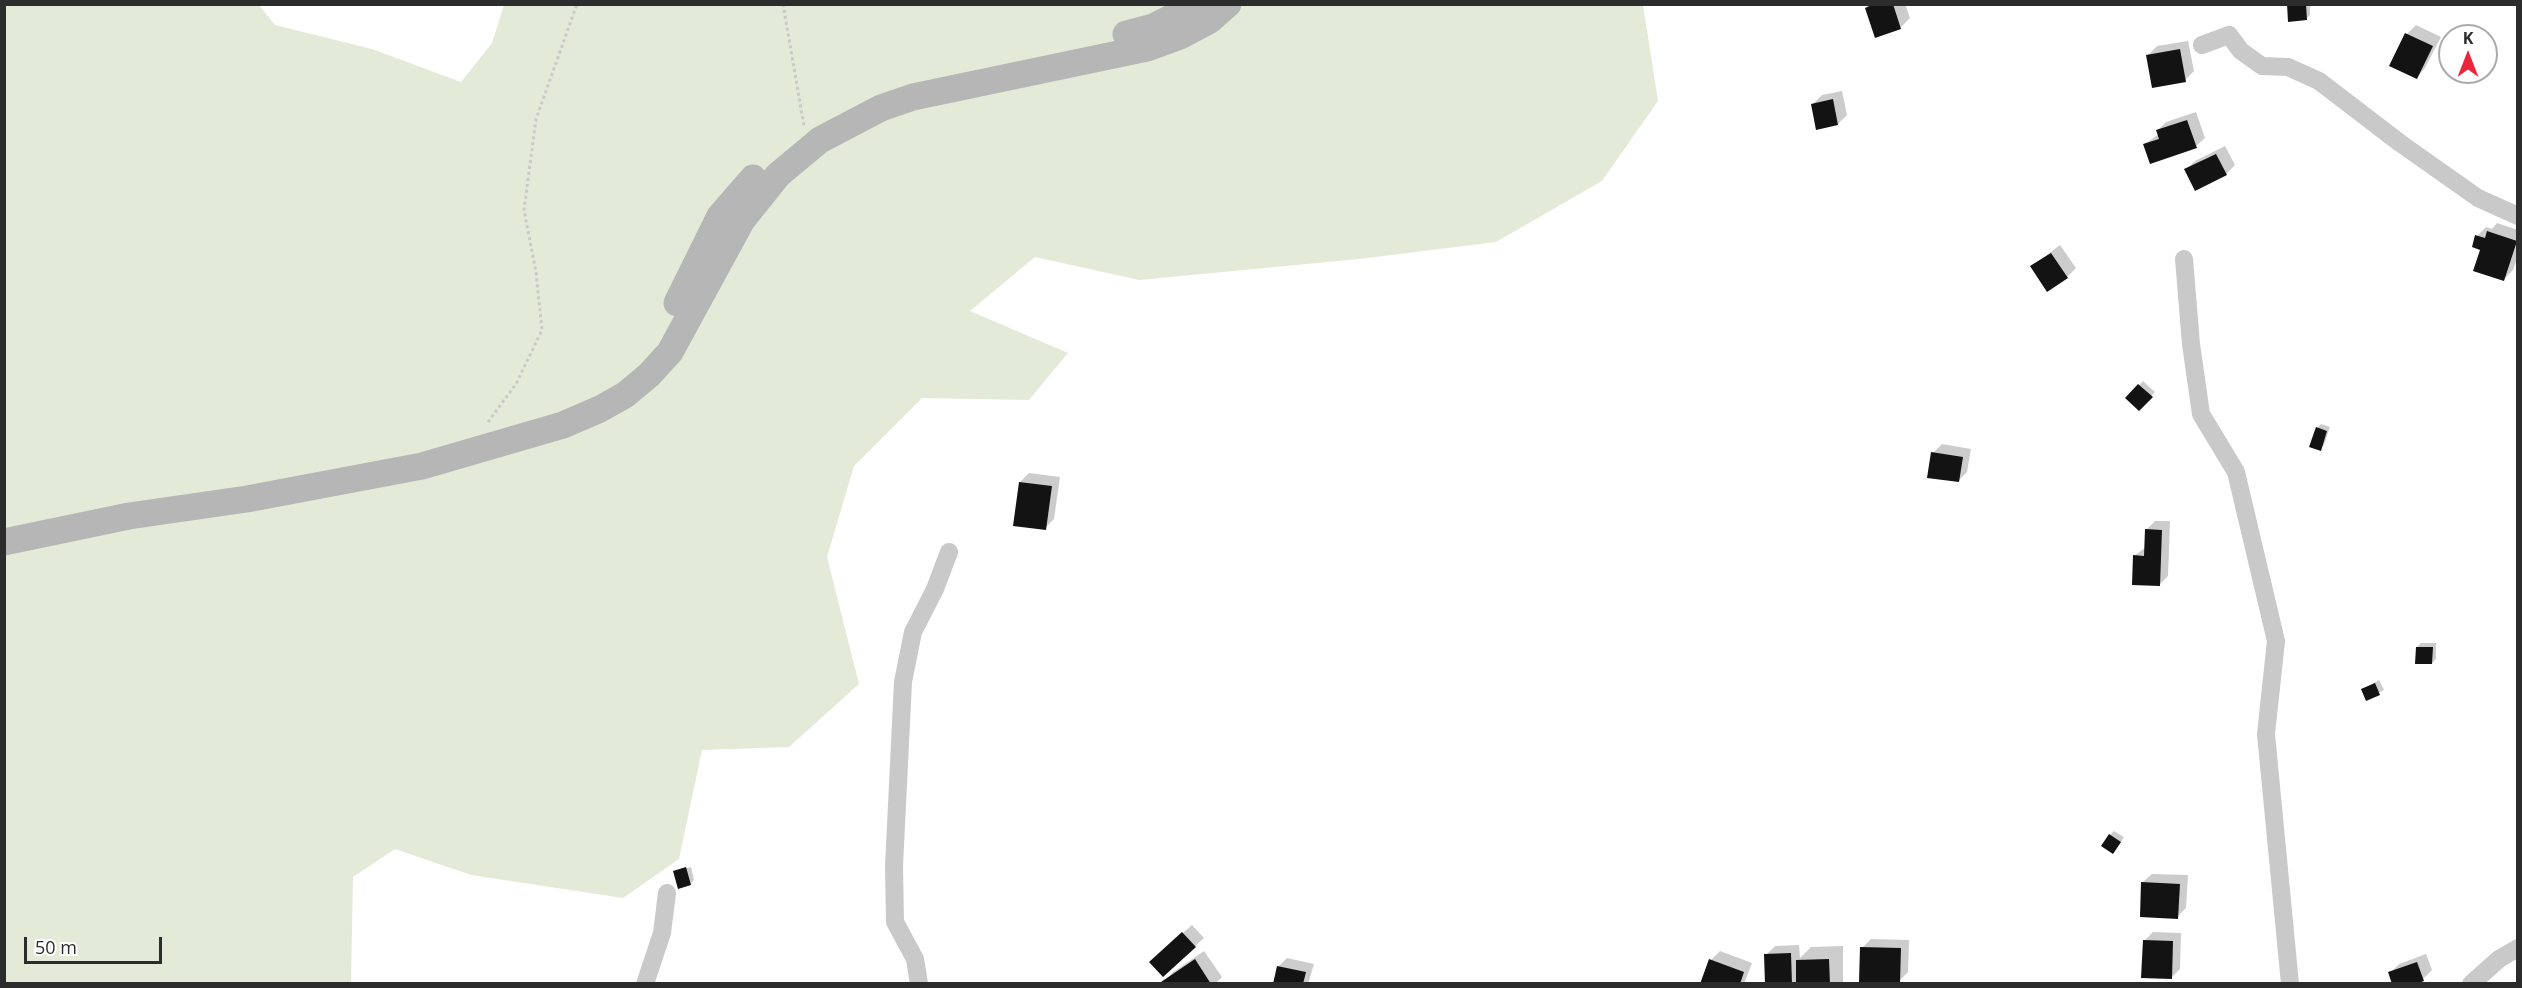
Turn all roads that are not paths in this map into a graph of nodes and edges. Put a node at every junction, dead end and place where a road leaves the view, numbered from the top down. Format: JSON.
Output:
{"nodes":[{"id":1,"x":1199,"y":4,"type":"edge"},
{"id":2,"x":1228,"y":4,"type":"edge"},
{"id":3,"x":2202,"y":45,"type":"dead end"},
{"id":4,"x":2517,"y":216,"type":"edge"},
{"id":5,"x":2184,"y":258,"type":"dead end"},
{"id":6,"x":4,"y":522,"type":"edge"},
{"id":7,"x":4,"y":542,"type":"edge"},
{"id":8,"x":949,"y":552,"type":"dead end"},
{"id":9,"x":668,"y":893,"type":"dead end"},
{"id":10,"x":2517,"y":948,"type":"edge"},
{"id":11,"x":645,"y":984,"type":"edge"},
{"id":12,"x":919,"y":984,"type":"edge"},
{"id":13,"x":2290,"y":984,"type":"edge"},
{"id":14,"x":2471,"y":984,"type":"edge"}],
"edges":[{"from":1,"to":6,"type":"main road"},
{"from":2,"to":7,"type":"main road"},
{"from":3,"to":4,"type":"street"},
{"from":5,"to":13,"type":"street"},
{"from":8,"to":12,"type":"street"},
{"from":9,"to":11,"type":"street"},
{"from":10,"to":14,"type":"street"}]}
